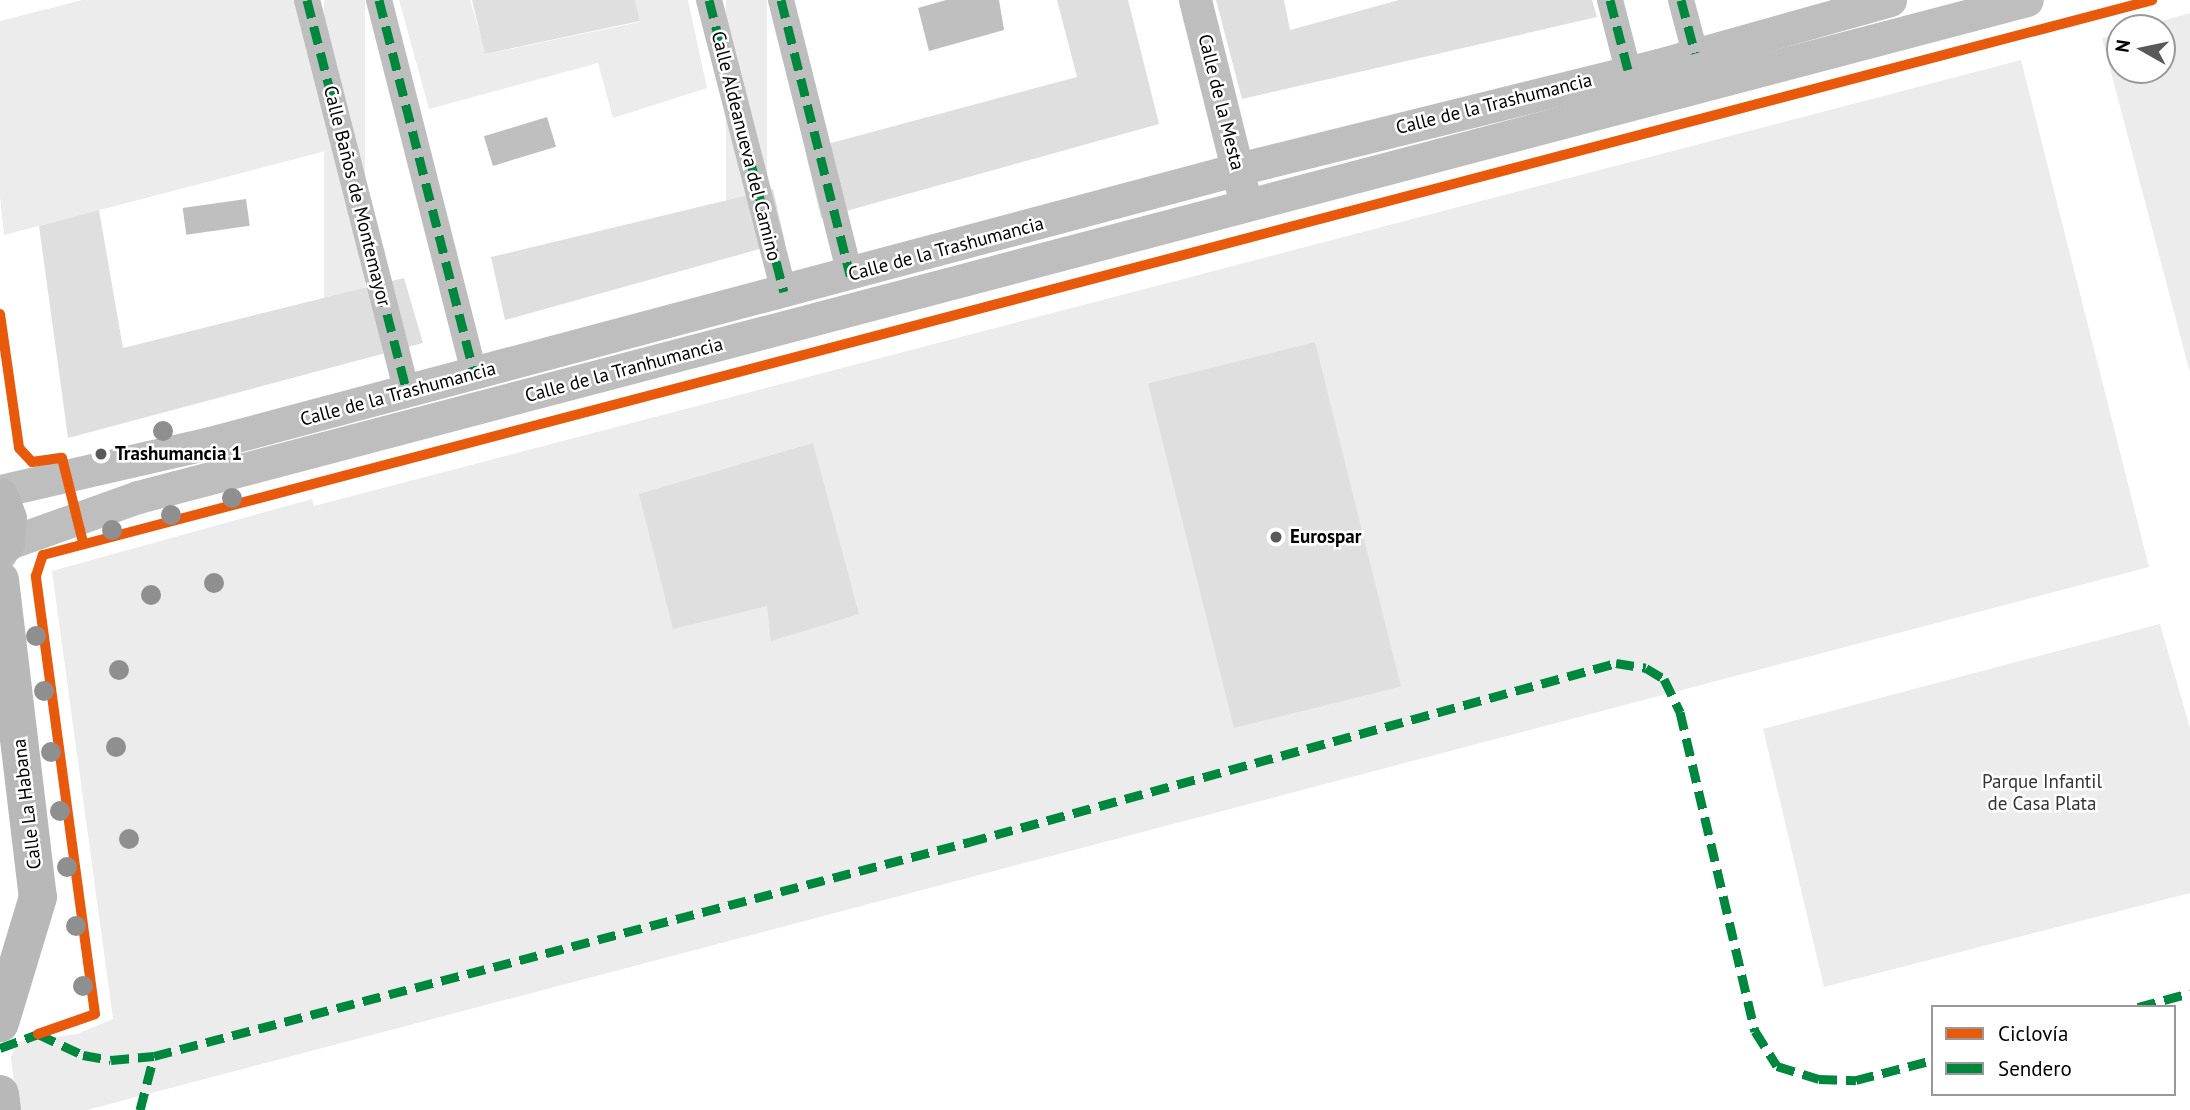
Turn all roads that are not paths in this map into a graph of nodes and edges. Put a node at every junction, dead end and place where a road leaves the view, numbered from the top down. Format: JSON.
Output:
{"nodes":[{"id":1,"x":307,"y":0,"type":"edge"},
{"id":2,"x":379,"y":0,"type":"edge"},
{"id":3,"x":709,"y":0,"type":"edge"},
{"id":4,"x":781,"y":0,"type":"edge"},
{"id":5,"x":1195,"y":0,"type":"edge"},
{"id":6,"x":1610,"y":0,"type":"edge"},
{"id":7,"x":1681,"y":0,"type":"edge"},
{"id":8,"x":1890,"y":0,"type":"edge"},
{"id":9,"x":2027,"y":0,"type":"edge"},
{"id":10,"x":1695,"y":52,"type":"junction"},
{"id":11,"x":1628,"y":70,"type":"junction"},
{"id":12,"x":1238,"y":169,"type":"junction"},
{"id":13,"x":1246,"y":205,"type":"junction"},
{"id":14,"x":850,"y":275,"type":"junction"},
{"id":15,"x":783,"y":292,"type":"junction"},
{"id":16,"x":474,"y":374,"type":"junction"},
{"id":17,"x":407,"y":392,"type":"junction"},
{"id":18,"x":0,"y":491,"type":"edge"},
{"id":19,"x":0,"y":497,"type":"edge"},
{"id":20,"x":2,"y":559,"type":"edge"},
{"id":21,"x":0,"y":1023,"type":"edge"},
{"id":22,"x":0,"y":1094,"type":"edge"},
{"id":23,"x":2,"y":1110,"type":"edge"}],
"edges":[{"from":1,"to":17,"type":"street","name":"Calle Baños de Montemayor"},
{"from":2,"to":16,"type":"street"},
{"from":3,"to":15,"type":"street","name":"Calle Aldeanueva del Camino"},
{"from":4,"to":14,"type":"street"},
{"from":5,"to":12,"type":"street","name":"Calle de la Mesta"},
{"from":6,"to":11,"type":"street"},
{"from":7,"to":10,"type":"street"},
{"from":8,"to":10,"type":"street","name":"Calle de la Trashumancia"},
{"from":9,"to":13,"type":"street","name":"Calle de la Trashumancia"},
{"from":10,"to":11,"type":"street","name":"Calle de la Trashumancia"},
{"from":11,"to":12,"type":"street","name":"Calle de la Trashumancia"},
{"from":12,"to":13,"type":"street","name":"Calle de la Mesta"},
{"from":12,"to":14,"type":"street","name":"Calle de la Trashumancia"},
{"from":13,"to":20,"type":"street","name":"Calle de la Tranhumancia"},
{"from":14,"to":15,"type":"street","name":"Calle de la Trashumancia"},
{"from":15,"to":16,"type":"street","name":"Calle de la Trashumancia"},
{"from":16,"to":17,"type":"street","name":"Calle de la Trashumancia"},
{"from":17,"to":18,"type":"street","name":"Calle de la Trashumancia"},
{"from":19,"to":20,"type":"main road","name":"Calle La Habana"},
{"from":20,"to":21,"type":"main road","name":"Calle La Habana"},
{"from":22,"to":23,"type":"main road"}]}
